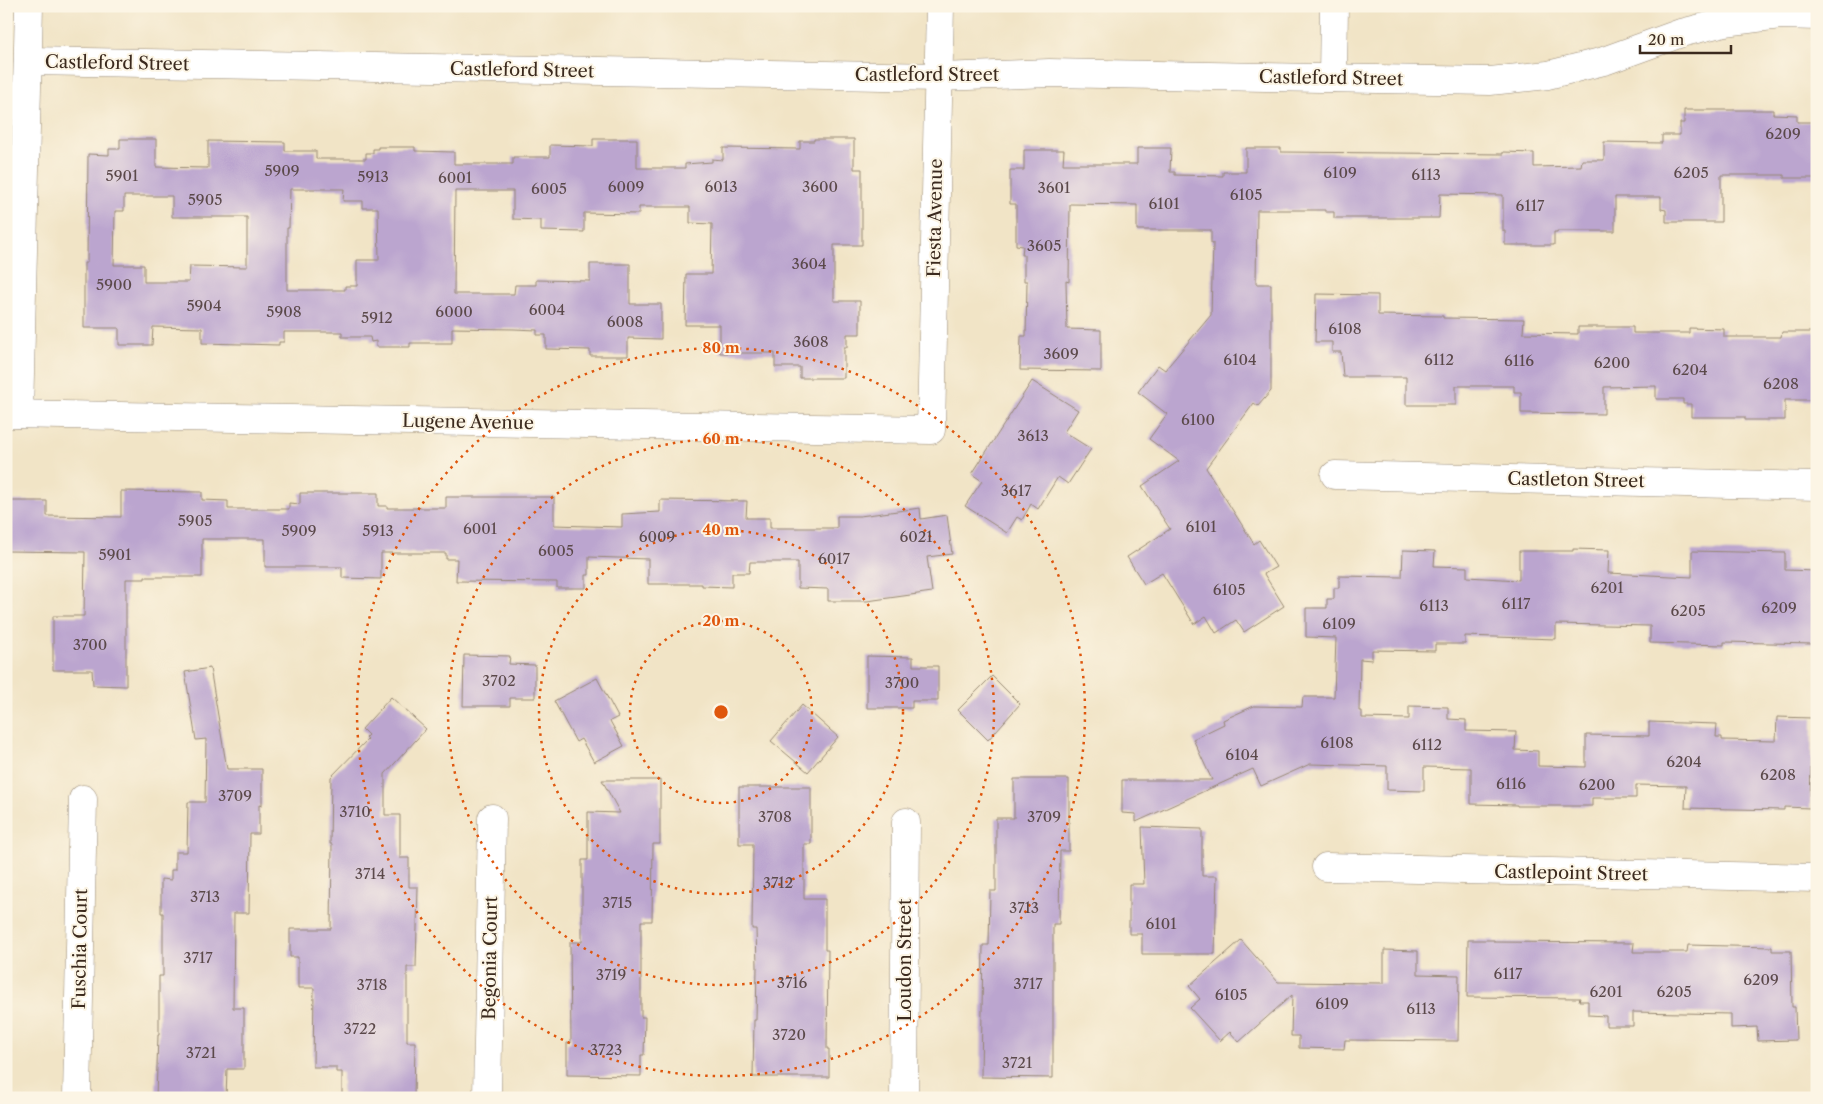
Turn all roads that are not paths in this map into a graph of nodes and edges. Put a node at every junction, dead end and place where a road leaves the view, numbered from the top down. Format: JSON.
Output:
{"nodes":[{"id":1,"x":29,"y":6,"type":"edge"},
{"id":2,"x":940,"y":6,"type":"edge"},
{"id":3,"x":1334,"y":6,"type":"edge"},
{"id":4,"x":1725,"y":14,"type":"edge"},
{"id":5,"x":1817,"y":16,"type":"edge"},
{"id":6,"x":28,"y":61,"type":"junction"},
{"id":7,"x":939,"y":77,"type":"junction"},
{"id":8,"x":1332,"y":78,"type":"junction"},
{"id":9,"x":13,"y":414,"type":"edge"},
{"id":10,"x":930,"y":430,"type":"joint"},
{"id":11,"x":1335,"y":475,"type":"dead end"},
{"id":12,"x":1817,"y":486,"type":"edge"},
{"id":13,"x":84,"y":800,"type":"dead end"},
{"id":14,"x":492,"y":818,"type":"dead end"},
{"id":15,"x":906,"y":822,"type":"dead end"},
{"id":16,"x":1326,"y":867,"type":"dead end"},
{"id":17,"x":1817,"y":878,"type":"edge"},
{"id":18,"x":77,"y":1098,"type":"edge"},
{"id":19,"x":487,"y":1098,"type":"edge"},
{"id":20,"x":904,"y":1098,"type":"edge"}],
"edges":[{"from":1,"to":6,"type":"street"},
{"from":2,"to":7,"type":"street","name":"Fiesta Avenue"},
{"from":3,"to":8,"type":"street"},
{"from":4,"to":5,"type":"street","name":"Castleford Street"},
{"from":4,"to":8,"type":"street","name":"Castleford Street"},
{"from":6,"to":7,"type":"street","name":"Castleford Street"},
{"from":6,"to":9,"type":"street"},
{"from":7,"to":8,"type":"street","name":"Castleford Street"},
{"from":7,"to":10,"type":"street","name":"Fiesta Avenue"},
{"from":9,"to":10,"type":"street","name":"Lugene Avenue"},
{"from":11,"to":12,"type":"street","name":"Castleton Street"},
{"from":13,"to":18,"type":"street","name":"Fuschia Court"},
{"from":14,"to":19,"type":"street","name":"Begonia Court"},
{"from":15,"to":20,"type":"street","name":"Loudon Street"},
{"from":16,"to":17,"type":"street","name":"Castlepoint Street"}]}
